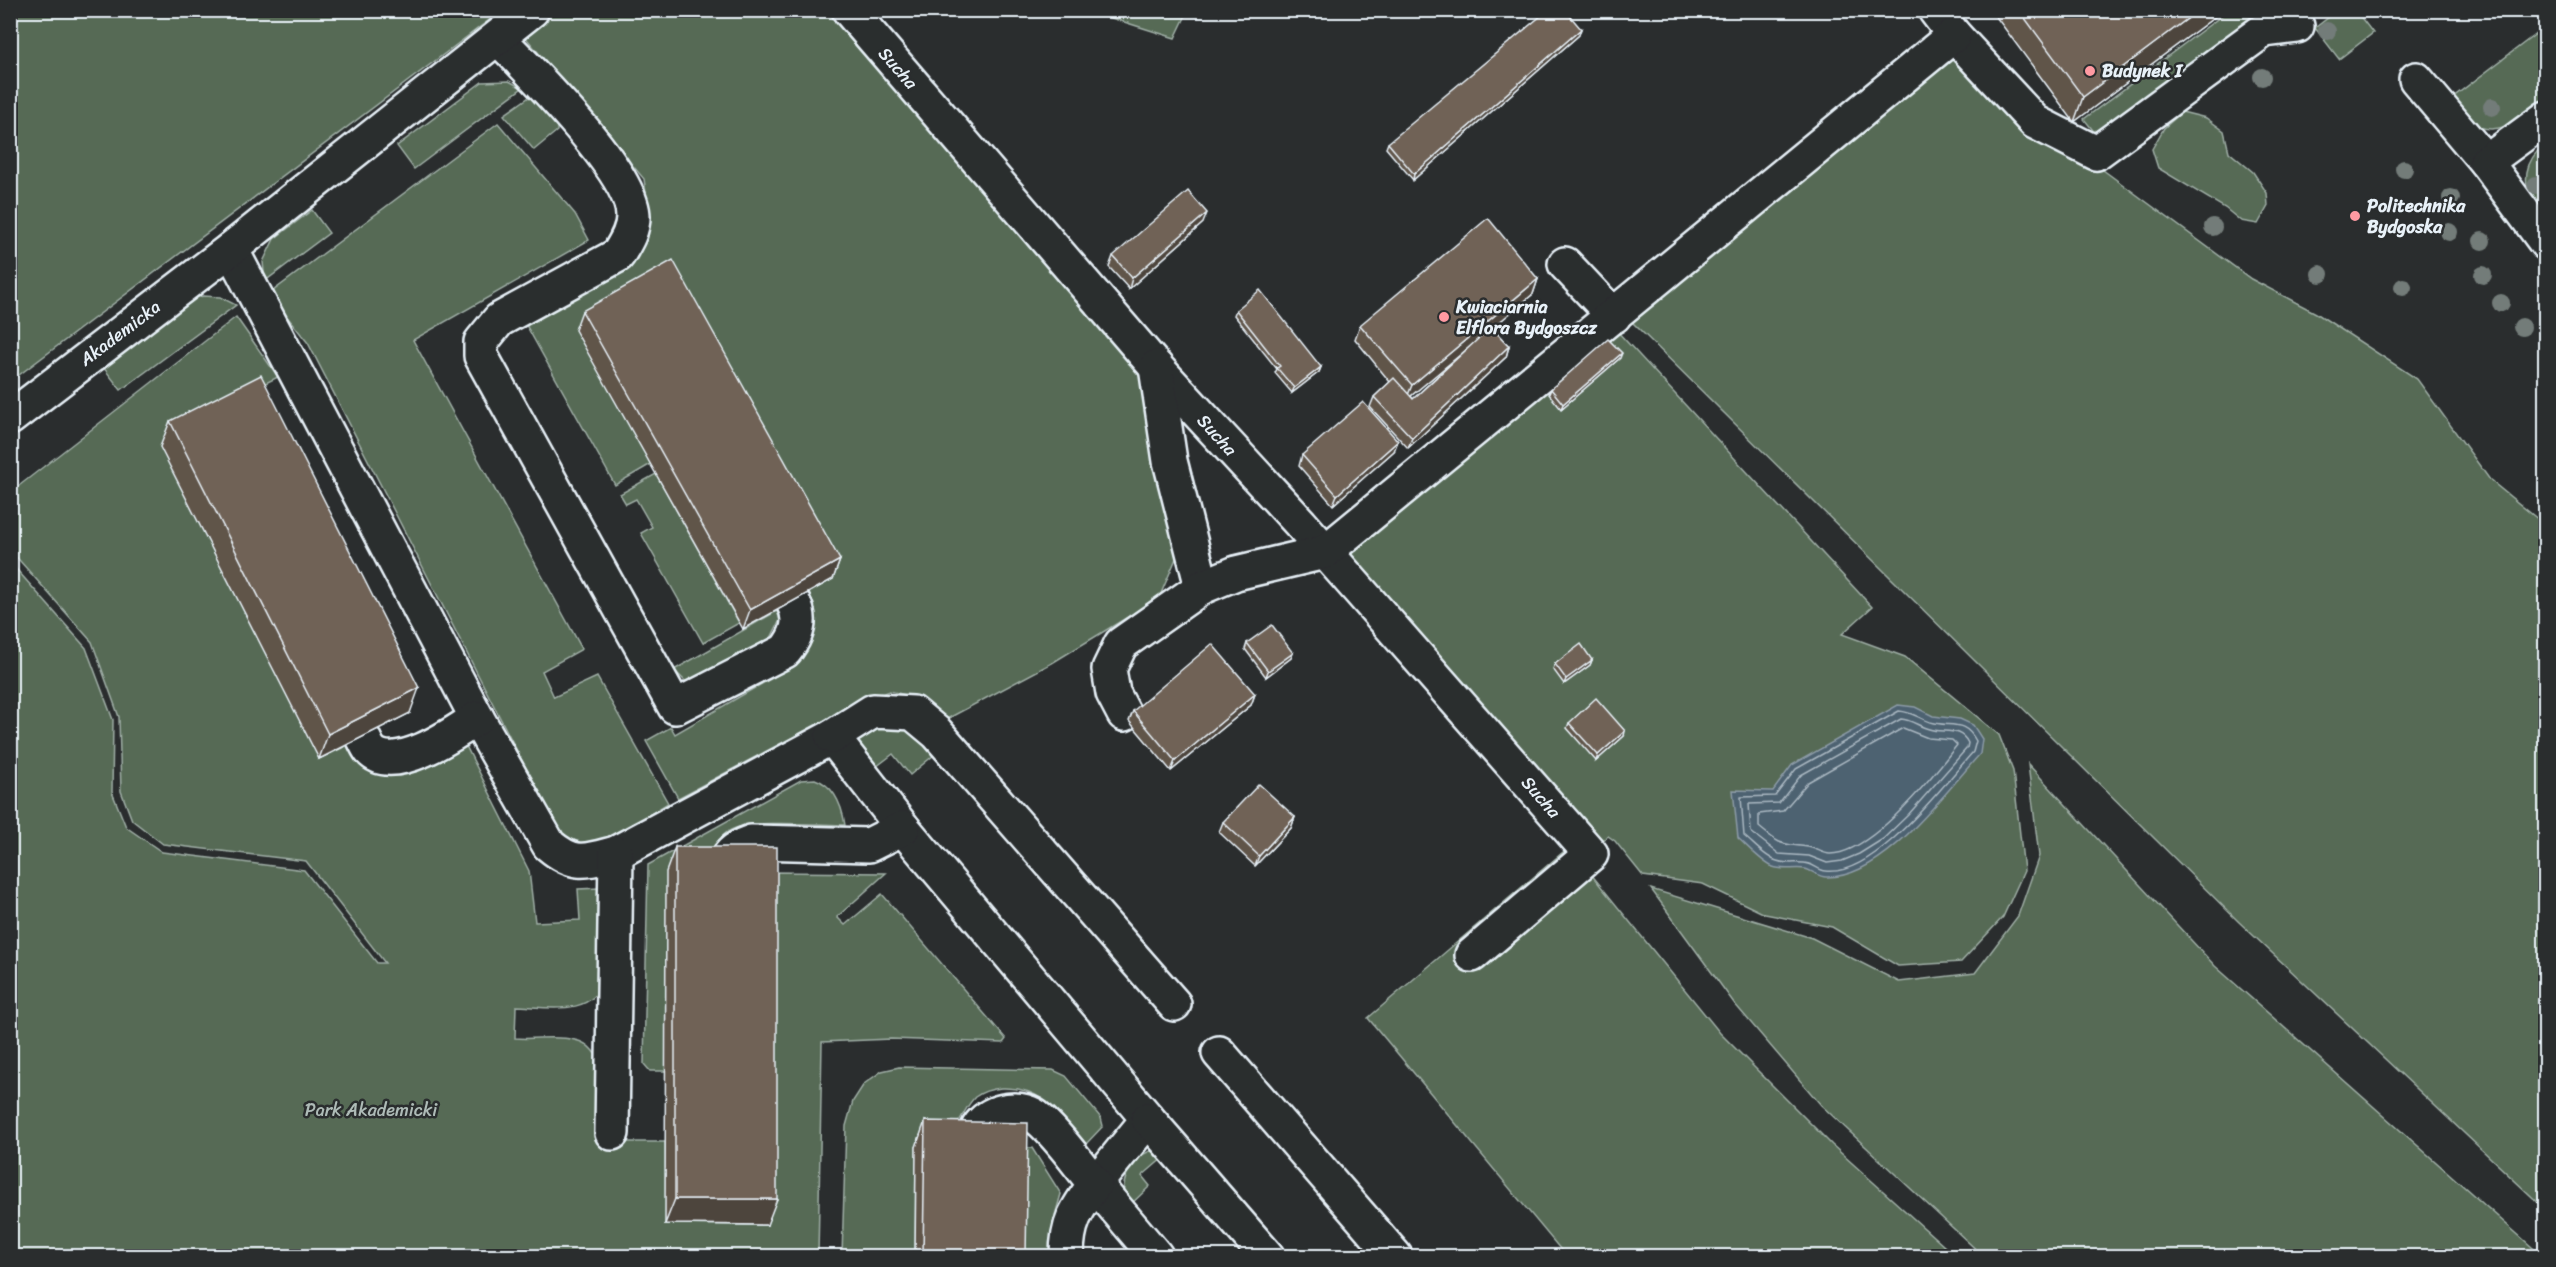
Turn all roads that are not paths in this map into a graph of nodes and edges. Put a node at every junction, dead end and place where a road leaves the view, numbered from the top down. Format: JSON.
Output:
{"nodes":[{"id":1,"x":532,"y":10,"type":"edge"},
{"id":2,"x":849,"y":10,"type":"edge"},
{"id":3,"x":1945,"y":23,"type":"edge"},
{"id":4,"x":2297,"y":26,"type":"dead end"},
{"id":5,"x":498,"y":38,"type":"junction"},
{"id":6,"x":2416,"y":80,"type":"dead end"},
{"id":7,"x":2546,"y":118,"type":"edge"},
{"id":8,"x":2486,"y":162,"type":"junction"},
{"id":9,"x":2546,"y":243,"type":"edge"},
{"id":10,"x":231,"y":249,"type":"junction"},
{"id":11,"x":1565,"y":264,"type":"dead end"},
{"id":12,"x":1614,"y":316,"type":"junction"},
{"id":13,"x":1156,"y":367,"type":"junction"},
{"id":14,"x":10,"y":418,"type":"edge"},
{"id":15,"x":1325,"y":552,"type":"junction"},
{"id":16,"x":1202,"y":586,"type":"junction"},
{"id":17,"x":793,"y":602,"type":"edge"},
{"id":18,"x":1124,"y":714,"type":"dead end"},
{"id":19,"x":477,"y":718,"type":"junction"},
{"id":20,"x":363,"y":737,"type":"edge"},
{"id":21,"x":832,"y":737,"type":"junction"},
{"id":22,"x":903,"y":828,"type":"junction"},
{"id":23,"x":616,"y":853,"type":"junction"},
{"id":24,"x":722,"y":872,"type":"edge"},
{"id":25,"x":1473,"y":955,"type":"dead end"},
{"id":26,"x":1174,"y":1004,"type":"dead end"},
{"id":27,"x":1219,"y":1053,"type":"dead end"},
{"id":28,"x":1148,"y":1119,"type":"junction"},
{"id":29,"x":612,"y":1133,"type":"dead end"},
{"id":30,"x":972,"y":1147,"type":"edge"},
{"id":31,"x":1095,"y":1184,"type":"junction"},
{"id":32,"x":1149,"y":1253,"type":"edge"},
{"id":33,"x":1066,"y":1257,"type":"edge"},
{"id":34,"x":1267,"y":1257,"type":"edge"},
{"id":35,"x":1395,"y":1257,"type":"edge"}],
"edges":[{"from":1,"to":5,"type":"street","name":"Akademicka"},
{"from":2,"to":13,"type":"street","name":"Sucha"},
{"from":3,"to":4,"type":"street"},
{"from":3,"to":12,"type":"street"},
{"from":5,"to":10,"type":"street","name":"Akademicka"},
{"from":5,"to":17,"type":"street"},
{"from":6,"to":8,"type":"street"},
{"from":7,"to":8,"type":"street"},
{"from":8,"to":9,"type":"street"},
{"from":10,"to":14,"type":"street","name":"Akademicka"},
{"from":10,"to":19,"type":"street"},
{"from":11,"to":12,"type":"street"},
{"from":12,"to":15,"type":"street"},
{"from":13,"to":15,"type":"street","name":"Sucha"},
{"from":13,"to":16,"type":"street"},
{"from":15,"to":16,"type":"street"},
{"from":15,"to":25,"type":"street","name":"Sucha"},
{"from":16,"to":18,"type":"street"},
{"from":19,"to":20,"type":"street"},
{"from":19,"to":23,"type":"street"},
{"from":21,"to":22,"type":"street"},
{"from":21,"to":23,"type":"street"},
{"from":21,"to":26,"type":"street"},
{"from":22,"to":24,"type":"street"},
{"from":22,"to":28,"type":"street"},
{"from":23,"to":29,"type":"street"},
{"from":27,"to":35,"type":"street"},
{"from":28,"to":31,"type":"street"},
{"from":28,"to":34,"type":"street"},
{"from":30,"to":31,"type":"street"},
{"from":31,"to":32,"type":"street"},
{"from":31,"to":33,"type":"street"}]}
